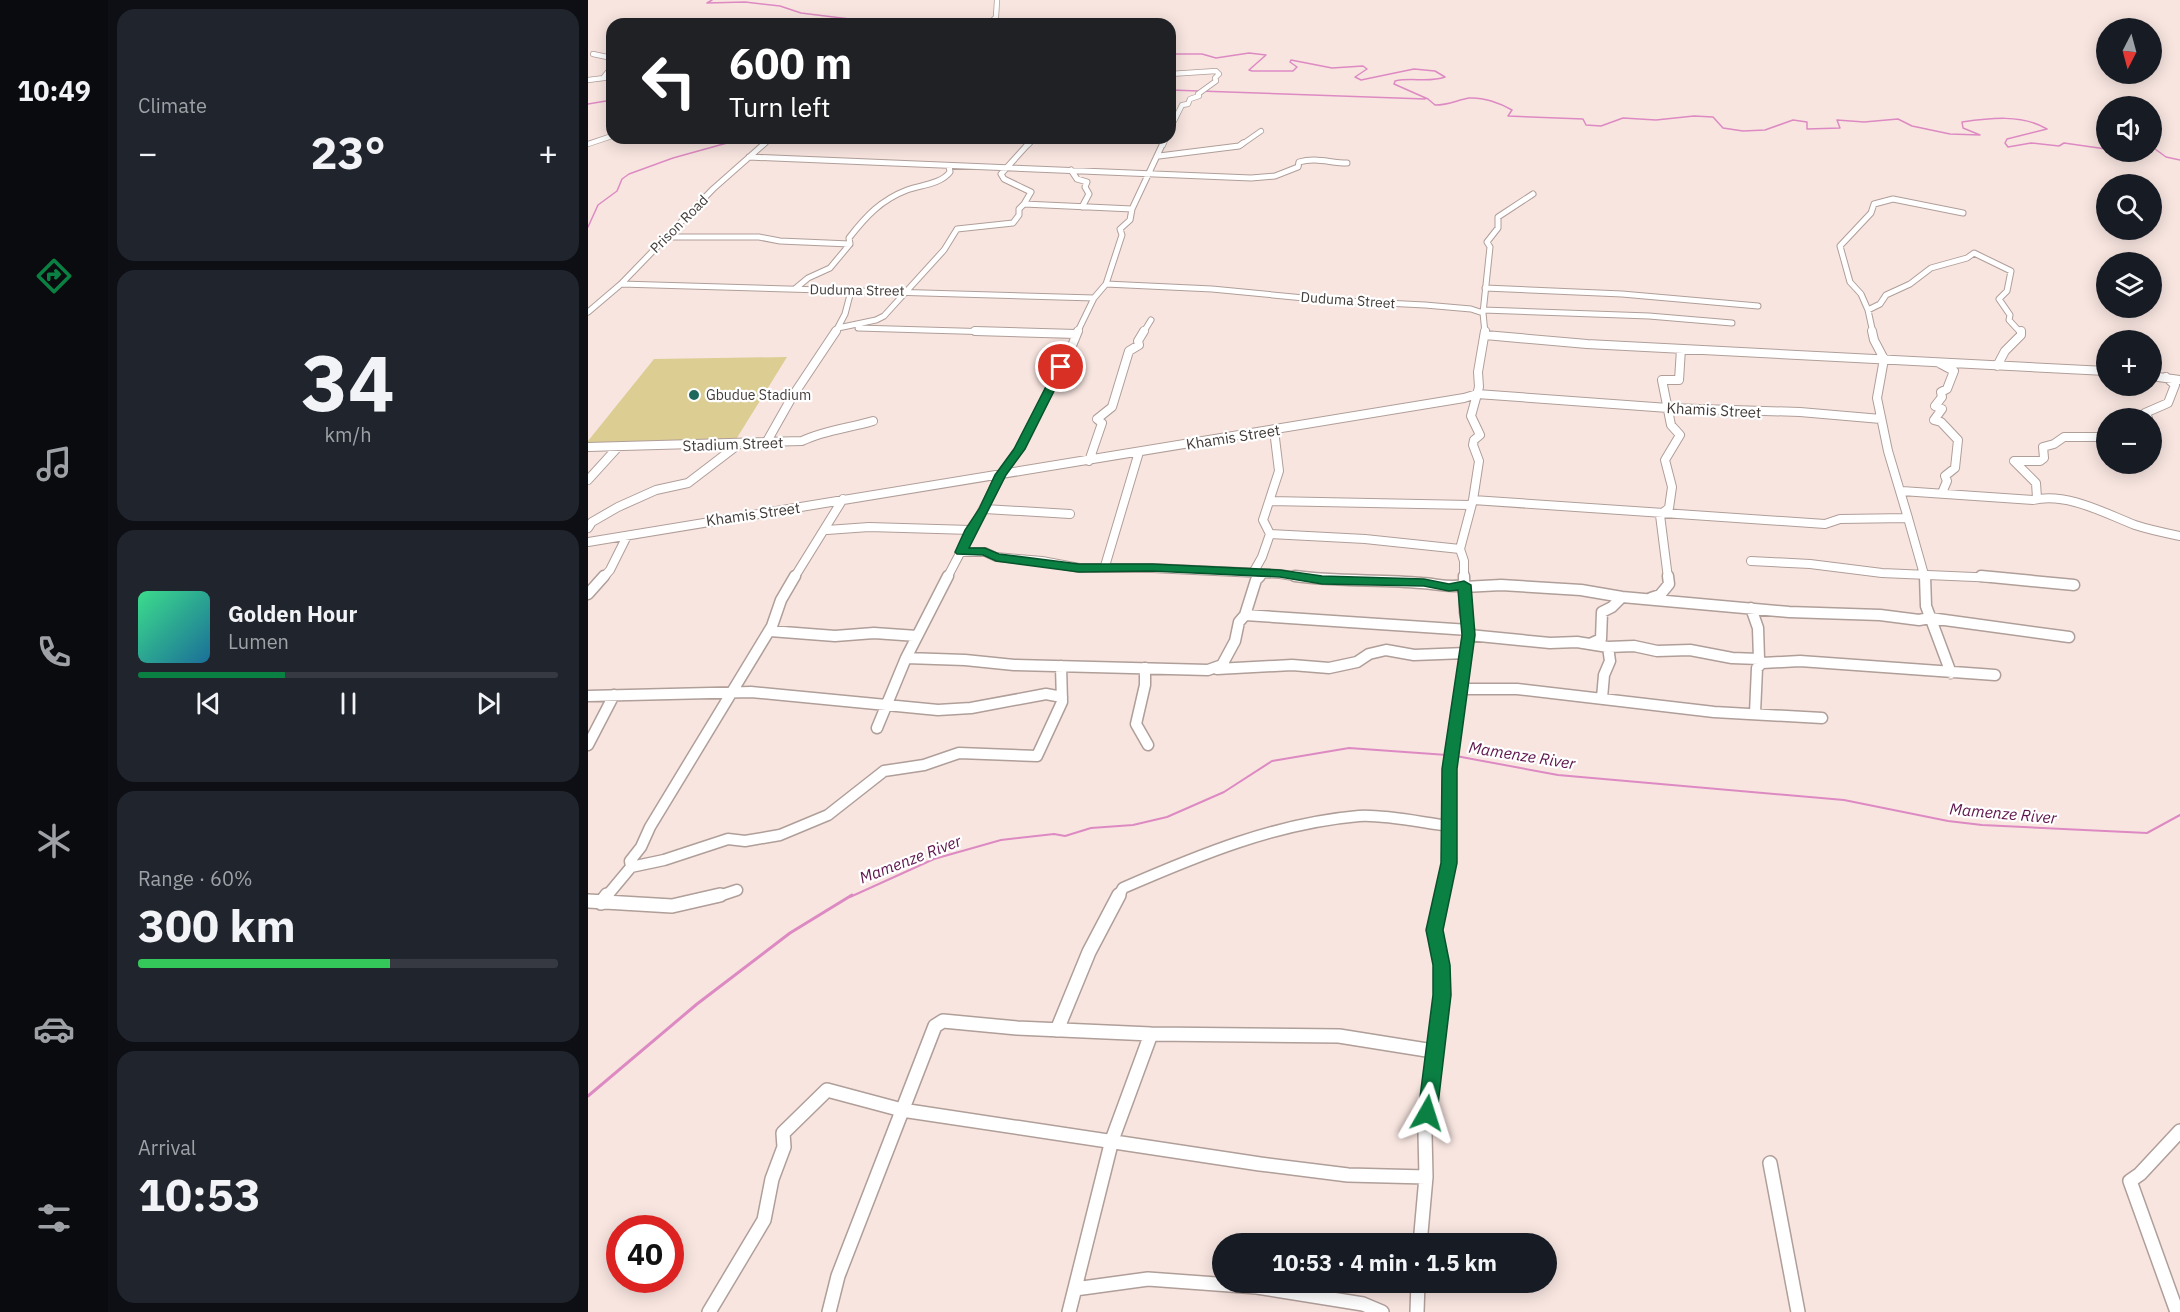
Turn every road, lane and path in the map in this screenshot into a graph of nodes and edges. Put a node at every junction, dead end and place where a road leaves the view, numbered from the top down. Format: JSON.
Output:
{"nodes":[{"id":1,"x":998,"y":0,"type":"edge"},
{"id":2,"x":994,"y":18,"type":"edge"},
{"id":3,"x":593,"y":54,"type":"dead end"},
{"id":4,"x":606,"y":57,"type":"edge"},
{"id":5,"x":606,"y":74,"type":"edge"},
{"id":6,"x":1176,"y":74,"type":"edge"},
{"id":7,"x":603,"y":78,"type":"junction"},
{"id":8,"x":606,"y":78,"type":"edge"},
{"id":9,"x":588,"y":80,"type":"edge"},
{"id":10,"x":1176,"y":117,"type":"edge"},
{"id":11,"x":1261,"y":131,"type":"dead end"},
{"id":12,"x":606,"y":138,"type":"edge"},
{"id":13,"x":588,"y":144,"type":"edge"},
{"id":14,"x":764,"y":144,"type":"edge"},
{"id":15,"x":1029,"y":144,"type":"edge"},
{"id":16,"x":1164,"y":144,"type":"edge"},
{"id":17,"x":1159,"y":156,"type":"junction"},
{"id":18,"x":749,"y":158,"type":"junction"},
{"id":19,"x":1347,"y":163,"type":"dead end"},
{"id":20,"x":949,"y":166,"type":"junction"},
{"id":21,"x":1004,"y":167,"type":"junction"},
{"id":22,"x":1071,"y":170,"type":"junction"},
{"id":23,"x":1151,"y":173,"type":"junction"},
{"id":24,"x":1533,"y":194,"type":"dead end"},
{"id":25,"x":1024,"y":204,"type":"junction"},
{"id":26,"x":1082,"y":207,"type":"junction"},
{"id":27,"x":1132,"y":209,"type":"junction"},
{"id":28,"x":1964,"y":213,"type":"dead end"},
{"id":29,"x":665,"y":237,"type":"junction"},
{"id":30,"x":850,"y":244,"type":"junction"},
{"id":31,"x":621,"y":284,"type":"junction"},
{"id":32,"x":1106,"y":284,"type":"junction"},
{"id":33,"x":796,"y":288,"type":"junction"},
{"id":34,"x":1485,"y":288,"type":"junction"},
{"id":35,"x":851,"y":291,"type":"junction"},
{"id":36,"x":906,"y":291,"type":"junction"},
{"id":37,"x":1094,"y":298,"type":"junction"},
{"id":38,"x":1758,"y":306,"type":"dead end"},
{"id":39,"x":1483,"y":310,"type":"junction"},
{"id":40,"x":1868,"y":310,"type":"junction"},
{"id":41,"x":588,"y":312,"type":"edge"},
{"id":42,"x":1151,"y":320,"type":"dead end"},
{"id":43,"x":1732,"y":323,"type":"dead end"},
{"id":44,"x":838,"y":328,"type":"junction"},
{"id":45,"x":1076,"y":334,"type":"junction"},
{"id":46,"x":1485,"y":335,"type":"junction"},
{"id":47,"x":1681,"y":349,"type":"junction"},
{"id":48,"x":1884,"y":359,"type":"junction"},
{"id":49,"x":1936,"y":361,"type":"junction"},
{"id":50,"x":1997,"y":366,"type":"junction"},
{"id":51,"x":2096,"y":371,"type":"edge"},
{"id":52,"x":2162,"y":377,"type":"edge"},
{"id":53,"x":2166,"y":377,"type":"junction"},
{"id":54,"x":2180,"y":380,"type":"edge"},
{"id":55,"x":1477,"y":394,"type":"junction"},
{"id":56,"x":1668,"y":408,"type":"junction"},
{"id":57,"x":2156,"y":408,"type":"edge"},
{"id":58,"x":1881,"y":419,"type":"junction"},
{"id":59,"x":873,"y":421,"type":"dead end"},
{"id":60,"x":1274,"y":430,"type":"junction"},
{"id":61,"x":2096,"y":437,"type":"edge"},
{"id":62,"x":766,"y":443,"type":"junction"},
{"id":63,"x":739,"y":444,"type":"junction"},
{"id":64,"x":588,"y":447,"type":"edge"},
{"id":65,"x":618,"y":447,"type":"junction"},
{"id":66,"x":1139,"y":452,"type":"junction"},
{"id":67,"x":1089,"y":461,"type":"junction"},
{"id":68,"x":1001,"y":475,"type":"junction"},
{"id":69,"x":588,"y":480,"type":"edge"},
{"id":70,"x":1902,"y":491,"type":"junction"},
{"id":71,"x":1942,"y":493,"type":"junction"},
{"id":72,"x":2037,"y":498,"type":"junction"},
{"id":73,"x":843,"y":499,"type":"junction"},
{"id":74,"x":1270,"y":501,"type":"junction"},
{"id":75,"x":1472,"y":502,"type":"junction"},
{"id":76,"x":985,"y":509,"type":"junction"},
{"id":77,"x":1070,"y":514,"type":"dead end"},
{"id":78,"x":1660,"y":515,"type":"junction"},
{"id":79,"x":1908,"y":518,"type":"junction"},
{"id":80,"x":588,"y":528,"type":"edge"},
{"id":81,"x":827,"y":530,"type":"junction"},
{"id":82,"x":971,"y":530,"type":"junction"},
{"id":83,"x":1270,"y":534,"type":"junction"},
{"id":84,"x":627,"y":536,"type":"junction"},
{"id":85,"x":2180,"y":536,"type":"edge"},
{"id":86,"x":588,"y":542,"type":"edge"},
{"id":87,"x":1460,"y":549,"type":"junction"},
{"id":88,"x":962,"y":552,"type":"junction"},
{"id":89,"x":1751,"y":561,"type":"dead end"},
{"id":90,"x":1102,"y":568,"type":"junction"},
{"id":91,"x":1258,"y":573,"type":"junction"},
{"id":92,"x":1925,"y":574,"type":"junction"},
{"id":93,"x":2074,"y":585,"type":"dead end"},
{"id":94,"x":1464,"y":586,"type":"junction"},
{"id":95,"x":588,"y":594,"type":"edge"},
{"id":96,"x":1622,"y":597,"type":"junction"},
{"id":97,"x":1647,"y":599,"type":"junction"},
{"id":98,"x":1751,"y":608,"type":"junction"},
{"id":99,"x":1245,"y":615,"type":"junction"},
{"id":100,"x":1930,"y":618,"type":"junction"},
{"id":101,"x":770,"y":631,"type":"junction"},
{"id":102,"x":1469,"y":632,"type":"junction"},
{"id":103,"x":917,"y":636,"type":"junction"},
{"id":104,"x":2069,"y":637,"type":"dead end"},
{"id":105,"x":1592,"y":643,"type":"junction"},
{"id":106,"x":1608,"y":646,"type":"junction"},
{"id":107,"x":1466,"y":653,"type":"junction"},
{"id":108,"x":906,"y":658,"type":"junction"},
{"id":109,"x":1760,"y":661,"type":"junction"},
{"id":110,"x":1061,"y":666,"type":"junction"},
{"id":111,"x":1145,"y":668,"type":"junction"},
{"id":112,"x":1217,"y":669,"type":"junction"},
{"id":113,"x":1951,"y":673,"type":"junction"},
{"id":114,"x":1995,"y":675,"type":"dead end"},
{"id":115,"x":1463,"y":689,"type":"junction"},
{"id":116,"x":731,"y":692,"type":"junction"},
{"id":117,"x":614,"y":695,"type":"junction"},
{"id":118,"x":588,"y":696,"type":"edge"},
{"id":119,"x":1062,"y":697,"type":"junction"},
{"id":120,"x":1602,"y":698,"type":"junction"},
{"id":121,"x":886,"y":704,"type":"junction"},
{"id":122,"x":1755,"y":713,"type":"junction"},
{"id":123,"x":1822,"y":718,"type":"dead end"},
{"id":124,"x":876,"y":728,"type":"dead end"},
{"id":125,"x":588,"y":745,"type":"edge"},
{"id":126,"x":1148,"y":745,"type":"dead end"},
{"id":127,"x":1450,"y":826,"type":"junction"},
{"id":128,"x":631,"y":867,"type":"junction"},
{"id":129,"x":737,"y":890,"type":"dead end"},
{"id":130,"x":588,"y":901,"type":"edge"},
{"id":131,"x":601,"y":903,"type":"junction"},
{"id":132,"x":1057,"y":1030,"type":"junction"},
{"id":133,"x":1151,"y":1034,"type":"junction"},
{"id":134,"x":1433,"y":1051,"type":"junction"},
{"id":135,"x":902,"y":1110,"type":"junction"},
{"id":136,"x":2180,"y":1131,"type":"edge"},
{"id":137,"x":1112,"y":1140,"type":"junction"},
{"id":138,"x":1770,"y":1163,"type":"dead end"},
{"id":139,"x":1426,"y":1177,"type":"junction"},
{"id":140,"x":1421,"y":1233,"type":"edge"},
{"id":141,"x":1075,"y":1289,"type":"junction"},
{"id":142,"x":1418,"y":1293,"type":"edge"},
{"id":143,"x":710,"y":1312,"type":"edge"},
{"id":144,"x":829,"y":1312,"type":"edge"},
{"id":145,"x":1069,"y":1312,"type":"edge"},
{"id":146,"x":1383,"y":1312,"type":"edge"},
{"id":147,"x":1417,"y":1312,"type":"edge"},
{"id":148,"x":1798,"y":1312,"type":"edge"},
{"id":149,"x":2178,"y":1312,"type":"edge"}],
"edges":[{"from":1,"to":2,"type":"street"},
{"from":3,"to":4,"type":"street"},
{"from":5,"to":7,"type":"street"},
{"from":6,"to":10,"type":"street"},
{"from":7,"to":8,"type":"street"},
{"from":7,"to":9,"type":"street"},
{"from":11,"to":17,"type":"street"},
{"from":12,"to":13,"type":"street"},
{"from":14,"to":18,"type":"street","name":"Prison Road"},
{"from":15,"to":21,"type":"street"},
{"from":16,"to":17,"type":"street"},
{"from":17,"to":23,"type":"street"},
{"from":18,"to":20,"type":"street"},
{"from":18,"to":29,"type":"street","name":"Prison Road"},
{"from":19,"to":23,"type":"street"},
{"from":20,"to":21,"type":"street"},
{"from":20,"to":30,"type":"street"},
{"from":21,"to":22,"type":"street"},
{"from":21,"to":25,"type":"street"},
{"from":22,"to":23,"type":"street"},
{"from":22,"to":26,"type":"street"},
{"from":23,"to":27,"type":"street"},
{"from":24,"to":34,"type":"street"},
{"from":25,"to":26,"type":"street"},
{"from":25,"to":36,"type":"street"},
{"from":26,"to":27,"type":"street"},
{"from":27,"to":32,"type":"street"},
{"from":28,"to":40,"type":"street"},
{"from":29,"to":30,"type":"street"},
{"from":29,"to":31,"type":"street","name":"Prison Road"},
{"from":30,"to":33,"type":"street"},
{"from":31,"to":33,"type":"street","name":"Duduma Street"},
{"from":31,"to":41,"type":"street","name":"Prison Road"},
{"from":32,"to":37,"type":"street"},
{"from":32,"to":39,"type":"street","name":"Duduma Street"},
{"from":33,"to":35,"type":"street","name":"Duduma Street"},
{"from":34,"to":38,"type":"street"},
{"from":34,"to":39,"type":"street"},
{"from":35,"to":36,"type":"street","name":"Duduma Street"},
{"from":35,"to":44,"type":"street"},
{"from":36,"to":37,"type":"street","name":"Duduma Street"},
{"from":36,"to":44,"type":"street"},
{"from":37,"to":45,"type":"street"},
{"from":39,"to":43,"type":"street","name":"Duduma Street"},
{"from":39,"to":46,"type":"street"},
{"from":40,"to":48,"type":"street"},
{"from":40,"to":50,"type":"street"},
{"from":42,"to":67,"type":"street"},
{"from":44,"to":45,"type":"street"},
{"from":44,"to":62,"type":"street"},
{"from":45,"to":68,"type":"street"},
{"from":46,"to":47,"type":"street"},
{"from":46,"to":55,"type":"street"},
{"from":47,"to":48,"type":"street"},
{"from":47,"to":56,"type":"street"},
{"from":48,"to":49,"type":"street"},
{"from":48,"to":58,"type":"street"},
{"from":49,"to":50,"type":"street"},
{"from":49,"to":71,"type":"street"},
{"from":50,"to":51,"type":"street"},
{"from":52,"to":53,"type":"street"},
{"from":53,"to":54,"type":"street"},
{"from":53,"to":57,"type":"street"},
{"from":55,"to":56,"type":"street","name":"Khamis Street"},
{"from":55,"to":60,"type":"street","name":"Khamis Street"},
{"from":55,"to":75,"type":"street"},
{"from":56,"to":58,"type":"street","name":"Khamis Street"},
{"from":56,"to":78,"type":"street"},
{"from":58,"to":70,"type":"street"},
{"from":59,"to":62,"type":"street","name":"Stadium Street"},
{"from":60,"to":66,"type":"street","name":"Khamis Street"},
{"from":60,"to":74,"type":"street"},
{"from":61,"to":72,"type":"street"},
{"from":62,"to":63,"type":"street","name":"Stadium Street"},
{"from":63,"to":65,"type":"street","name":"Stadium Street"},
{"from":63,"to":80,"type":"street"},
{"from":64,"to":65,"type":"street","name":"Stadium Street"},
{"from":65,"to":69,"type":"street"},
{"from":66,"to":67,"type":"street","name":"Khamis Street"},
{"from":66,"to":90,"type":"street"},
{"from":67,"to":68,"type":"street","name":"Khamis Street"},
{"from":68,"to":73,"type":"street","name":"Khamis Street"},
{"from":68,"to":76,"type":"street"},
{"from":70,"to":71,"type":"street"},
{"from":70,"to":79,"type":"street"},
{"from":71,"to":72,"type":"street"},
{"from":72,"to":85,"type":"street"},
{"from":73,"to":81,"type":"street"},
{"from":73,"to":84,"type":"street","name":"Khamis Street"},
{"from":74,"to":75,"type":"street"},
{"from":74,"to":83,"type":"street"},
{"from":75,"to":78,"type":"street"},
{"from":75,"to":87,"type":"street"},
{"from":76,"to":77,"type":"street"},
{"from":76,"to":82,"type":"street"},
{"from":78,"to":79,"type":"street"},
{"from":78,"to":97,"type":"street"},
{"from":79,"to":92,"type":"street"},
{"from":81,"to":82,"type":"street"},
{"from":81,"to":101,"type":"street"},
{"from":82,"to":88,"type":"street"},
{"from":83,"to":87,"type":"street"},
{"from":83,"to":91,"type":"street"},
{"from":84,"to":86,"type":"street","name":"Khamis Street"},
{"from":84,"to":95,"type":"street"},
{"from":87,"to":94,"type":"street"},
{"from":88,"to":90,"type":"street"},
{"from":88,"to":103,"type":"street"},
{"from":89,"to":92,"type":"street"},
{"from":90,"to":91,"type":"street"},
{"from":91,"to":94,"type":"street"},
{"from":91,"to":99,"type":"street"},
{"from":92,"to":93,"type":"street"},
{"from":92,"to":100,"type":"street"},
{"from":94,"to":96,"type":"street"},
{"from":94,"to":102,"type":"street"},
{"from":96,"to":97,"type":"street"},
{"from":96,"to":105,"type":"street"},
{"from":97,"to":98,"type":"street"},
{"from":98,"to":100,"type":"street"},
{"from":98,"to":109,"type":"street"},
{"from":99,"to":102,"type":"street"},
{"from":99,"to":112,"type":"street"},
{"from":100,"to":104,"type":"street"},
{"from":100,"to":113,"type":"street"},
{"from":101,"to":103,"type":"street"},
{"from":101,"to":116,"type":"street"},
{"from":102,"to":105,"type":"street"},
{"from":102,"to":107,"type":"street"},
{"from":103,"to":108,"type":"street"},
{"from":105,"to":106,"type":"street"},
{"from":106,"to":109,"type":"street"},
{"from":106,"to":120,"type":"street"},
{"from":107,"to":112,"type":"street"},
{"from":107,"to":115,"type":"street"},
{"from":108,"to":110,"type":"street"},
{"from":108,"to":121,"type":"street"},
{"from":109,"to":113,"type":"street"},
{"from":109,"to":122,"type":"street"},
{"from":110,"to":111,"type":"street"},
{"from":110,"to":119,"type":"street"},
{"from":111,"to":112,"type":"street"},
{"from":111,"to":126,"type":"street"},
{"from":113,"to":114,"type":"street"},
{"from":115,"to":120,"type":"street"},
{"from":115,"to":127,"type":"street"},
{"from":116,"to":117,"type":"street"},
{"from":116,"to":121,"type":"street"},
{"from":116,"to":128,"type":"street"},
{"from":117,"to":118,"type":"street"},
{"from":117,"to":125,"type":"street"},
{"from":119,"to":121,"type":"street"},
{"from":119,"to":128,"type":"street"},
{"from":120,"to":122,"type":"street"},
{"from":121,"to":124,"type":"street"},
{"from":122,"to":123,"type":"street"},
{"from":127,"to":132,"type":"street"},
{"from":127,"to":134,"type":"street"},
{"from":128,"to":131,"type":"street"},
{"from":129,"to":131,"type":"street"},
{"from":130,"to":131,"type":"street"},
{"from":132,"to":133,"type":"street"},
{"from":132,"to":135,"type":"street"},
{"from":133,"to":134,"type":"street"},
{"from":133,"to":137,"type":"street"},
{"from":134,"to":139,"type":"street"},
{"from":135,"to":137,"type":"street"},
{"from":135,"to":143,"type":"street"},
{"from":135,"to":144,"type":"street"},
{"from":136,"to":149,"type":"street"},
{"from":137,"to":139,"type":"street"},
{"from":137,"to":141,"type":"street"},
{"from":138,"to":148,"type":"street"},
{"from":139,"to":140,"type":"street"},
{"from":141,"to":145,"type":"street"},
{"from":141,"to":146,"type":"street"},
{"from":142,"to":147,"type":"street"}]}
